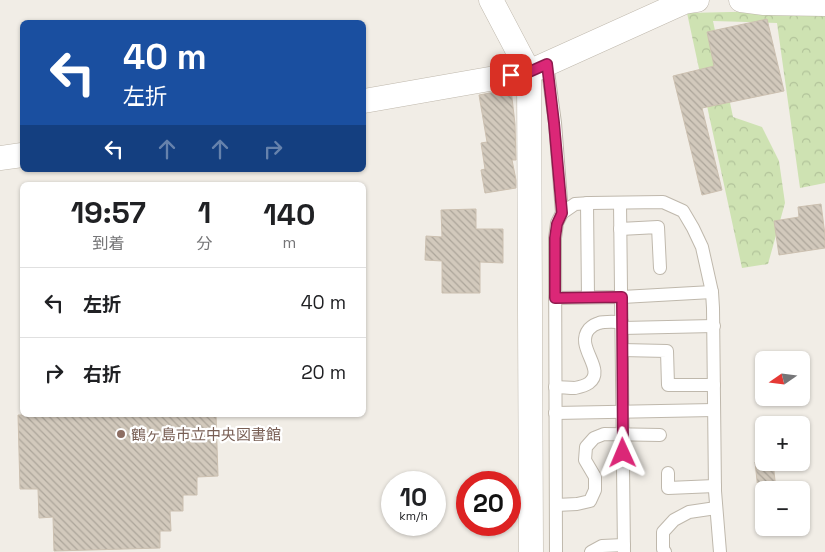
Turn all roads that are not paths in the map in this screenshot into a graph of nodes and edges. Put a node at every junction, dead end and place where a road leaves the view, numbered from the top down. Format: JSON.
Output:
{"nodes":[{"id":1,"x":491,"y":0,"type":"edge"},
{"id":2,"x":697,"y":0,"type":"edge"},
{"id":3,"x":741,"y":0,"type":"edge"},
{"id":4,"x":825,"y":4,"type":"edge"},
{"id":5,"x":538,"y":68,"type":"junction"},
{"id":6,"x":366,"y":101,"type":"edge"},
{"id":7,"x":20,"y":155,"type":"edge"},
{"id":8,"x":0,"y":158,"type":"edge"},
{"id":9,"x":587,"y":203,"type":"junction"},
{"id":10,"x":620,"y":203,"type":"junction"},
{"id":11,"x":562,"y":213,"type":"junction"},
{"id":12,"x":620,"y":229,"type":"junction"},
{"id":13,"x":660,"y":268,"type":"dead end"},
{"id":14,"x":712,"y":292,"type":"junction"},
{"id":15,"x":622,"y":297,"type":"junction"},
{"id":16,"x":555,"y":298,"type":"junction"},
{"id":17,"x":588,"y":298,"type":"junction"},
{"id":18,"x":622,"y":325,"type":"junction"},
{"id":19,"x":714,"y":326,"type":"junction"},
{"id":20,"x":622,"y":350,"type":"junction"},
{"id":21,"x":714,"y":385,"type":"junction"},
{"id":22,"x":555,"y":387,"type":"junction"},
{"id":23,"x":714,"y":410,"type":"junction"},
{"id":24,"x":622,"y":411,"type":"junction"},
{"id":25,"x":556,"y":413,"type":"junction"},
{"id":26,"x":622,"y":434,"type":"junction"},
{"id":27,"x":660,"y":435,"type":"dead end"},
{"id":28,"x":668,"y":474,"type":"dead end"},
{"id":29,"x":714,"y":486,"type":"junction"},
{"id":30,"x":556,"y":505,"type":"junction"},
{"id":31,"x":716,"y":508,"type":"junction"},
{"id":32,"x":624,"y":548,"type":"edge"},
{"id":33,"x":531,"y":552,"type":"edge"},
{"id":34,"x":556,"y":552,"type":"edge"},
{"id":35,"x":591,"y":552,"type":"edge"},
{"id":36,"x":665,"y":552,"type":"edge"},
{"id":37,"x":720,"y":552,"type":"edge"}],
"edges":[{"from":1,"to":5,"type":"street"},
{"from":2,"to":5,"type":"street"},
{"from":3,"to":4,"type":"street"},
{"from":5,"to":6,"type":"street"},
{"from":5,"to":11,"type":"lane"},
{"from":5,"to":33,"type":"street"},
{"from":7,"to":8,"type":"street"},
{"from":9,"to":10,"type":"lane"},
{"from":9,"to":11,"type":"lane"},
{"from":9,"to":17,"type":"lane"},
{"from":10,"to":12,"type":"lane"},
{"from":10,"to":14,"type":"lane"},
{"from":11,"to":16,"type":"lane"},
{"from":12,"to":13,"type":"lane"},
{"from":12,"to":15,"type":"lane"},
{"from":14,"to":15,"type":"lane"},
{"from":14,"to":19,"type":"lane"},
{"from":15,"to":17,"type":"lane"},
{"from":15,"to":18,"type":"lane"},
{"from":16,"to":17,"type":"lane"},
{"from":16,"to":22,"type":"lane"},
{"from":18,"to":19,"type":"lane"},
{"from":18,"to":20,"type":"lane"},
{"from":18,"to":22,"type":"lane"},
{"from":19,"to":21,"type":"lane"},
{"from":20,"to":21,"type":"lane"},
{"from":20,"to":24,"type":"lane"},
{"from":21,"to":23,"type":"lane"},
{"from":22,"to":25,"type":"lane"},
{"from":23,"to":24,"type":"lane"},
{"from":23,"to":29,"type":"lane"},
{"from":24,"to":25,"type":"lane"},
{"from":24,"to":26,"type":"lane"},
{"from":25,"to":30,"type":"lane"},
{"from":26,"to":27,"type":"lane"},
{"from":26,"to":30,"type":"lane"},
{"from":26,"to":32,"type":"lane"},
{"from":28,"to":29,"type":"lane"},
{"from":29,"to":31,"type":"lane"},
{"from":30,"to":34,"type":"lane"},
{"from":31,"to":36,"type":"lane"},
{"from":31,"to":37,"type":"lane"},
{"from":32,"to":35,"type":"lane"}]}
